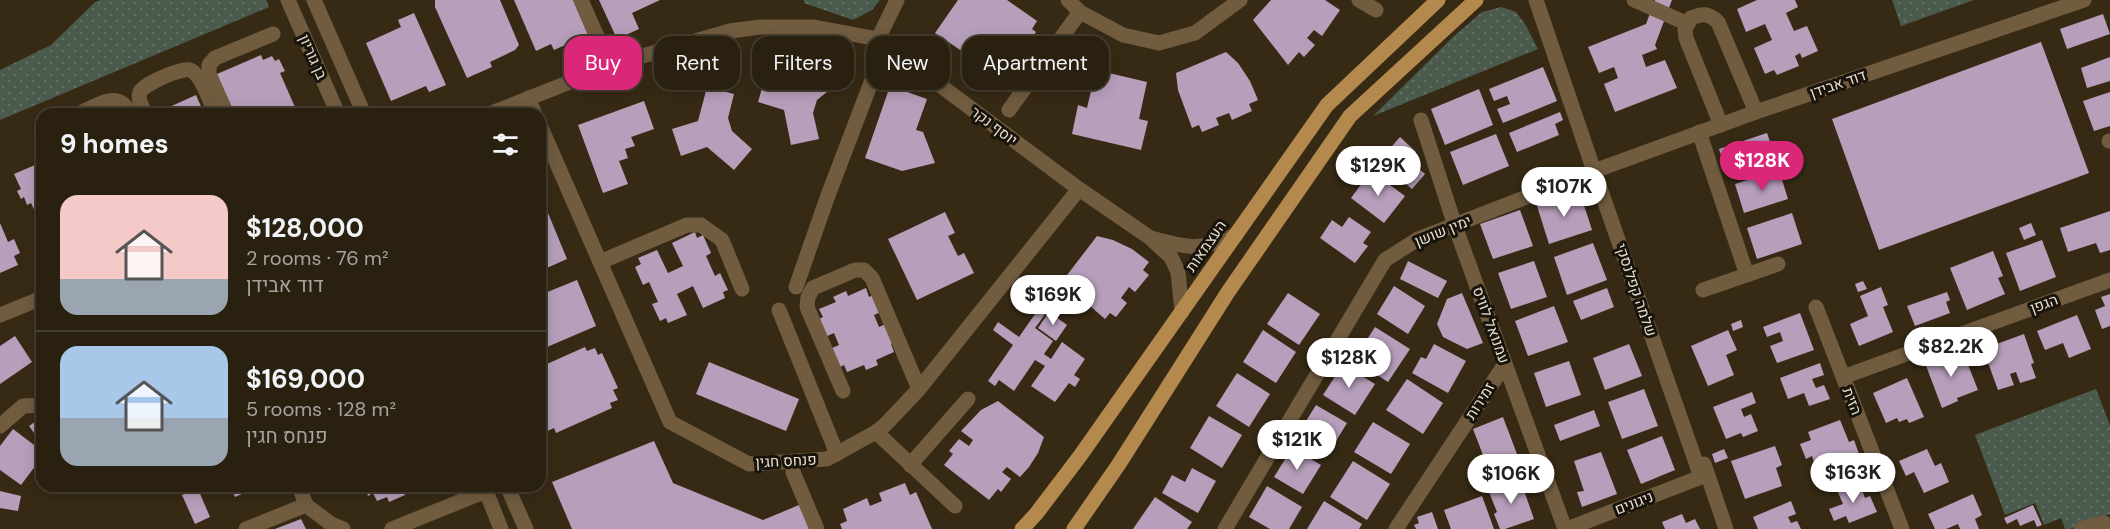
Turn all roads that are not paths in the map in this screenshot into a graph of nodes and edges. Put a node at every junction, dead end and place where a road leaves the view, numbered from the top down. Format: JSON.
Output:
{"nodes":[{"id":1,"x":288,"y":0,"type":"edge"},
{"id":2,"x":315,"y":0,"type":"edge"},
{"id":3,"x":581,"y":0,"type":"edge"},
{"id":4,"x":590,"y":0,"type":"edge"},
{"id":5,"x":897,"y":0,"type":"edge"},
{"id":6,"x":1068,"y":0,"type":"edge"},
{"id":7,"x":1240,"y":0,"type":"edge"},
{"id":8,"x":1359,"y":0,"type":"edge"},
{"id":9,"x":1438,"y":0,"type":"edge"},
{"id":10,"x":1476,"y":0,"type":"edge"},
{"id":11,"x":1536,"y":0,"type":"edge"},
{"id":12,"x":1634,"y":0,"type":"edge"},
{"id":13,"x":2084,"y":0,"type":"edge"},
{"id":14,"x":1376,"y":10,"type":"dead end"},
{"id":15,"x":1080,"y":12,"type":"junction"},
{"id":16,"x":1688,"y":24,"type":"junction"},
{"id":17,"x":273,"y":34,"type":"dead end"},
{"id":18,"x":599,"y":36,"type":"edge"},
{"id":19,"x":603,"y":36,"type":"edge"},
{"id":20,"x":879,"y":36,"type":"edge"},
{"id":21,"x":866,"y":37,"type":"edge"},
{"id":22,"x":642,"y":57,"type":"edge"},
{"id":23,"x":564,"y":84,"type":"edge"},
{"id":24,"x":868,"y":90,"type":"edge"},
{"id":25,"x":946,"y":90,"type":"edge"},
{"id":26,"x":528,"y":98,"type":"junction"},
{"id":27,"x":92,"y":108,"type":"edge"},
{"id":28,"x":128,"y":108,"type":"edge"},
{"id":29,"x":143,"y":108,"type":"edge"},
{"id":30,"x":212,"y":108,"type":"edge"},
{"id":31,"x":224,"y":108,"type":"edge"},
{"id":32,"x":335,"y":108,"type":"edge"},
{"id":33,"x":361,"y":108,"type":"edge"},
{"id":34,"x":504,"y":108,"type":"edge"},
{"id":35,"x":532,"y":108,"type":"edge"},
{"id":36,"x":1009,"y":110,"type":"dead end"},
{"id":37,"x":1756,"y":112,"type":"junction"},
{"id":38,"x":1421,"y":120,"type":"dead end"},
{"id":39,"x":1721,"y":124,"type":"junction"},
{"id":40,"x":1699,"y":132,"type":"junction"},
{"id":41,"x":546,"y":139,"type":"edge"},
{"id":42,"x":1594,"y":171,"type":"junction"},
{"id":43,"x":1079,"y":189,"type":"junction"},
{"id":44,"x":1455,"y":226,"type":"junction"},
{"id":45,"x":1236,"y":236,"type":"junction"},
{"id":46,"x":1149,"y":237,"type":"junction"},
{"id":47,"x":600,"y":262,"type":"junction"},
{"id":48,"x":1778,"y":264,"type":"dead end"},
{"id":49,"x":1747,"y":275,"type":"junction"},
{"id":50,"x":2110,"y":280,"type":"edge"},
{"id":51,"x":796,"y":287,"type":"dead end"},
{"id":52,"x":742,"y":289,"type":"dead end"},
{"id":53,"x":1703,"y":290,"type":"dead end"},
{"id":54,"x":36,"y":300,"type":"edge"},
{"id":55,"x":1816,"y":307,"type":"dead end"},
{"id":56,"x":779,"y":310,"type":"dead end"},
{"id":57,"x":1182,"y":312,"type":"junction"},
{"id":58,"x":0,"y":315,"type":"edge"},
{"id":59,"x":1505,"y":364,"type":"junction"},
{"id":60,"x":1843,"y":377,"type":"junction"},
{"id":61,"x":919,"y":389,"type":"junction"},
{"id":62,"x":843,"y":391,"type":"dead end"},
{"id":63,"x":968,"y":399,"type":"dead end"},
{"id":64,"x":1681,"y":399,"type":"dead end"},
{"id":65,"x":36,"y":405,"type":"edge"},
{"id":66,"x":0,"y":426,"type":"edge"},
{"id":67,"x":876,"y":432,"type":"junction"},
{"id":68,"x":837,"y":454,"type":"junction"},
{"id":69,"x":910,"y":465,"type":"junction"},
{"id":70,"x":793,"y":472,"type":"dead end"},
{"id":71,"x":1701,"y":477,"type":"joint"},
{"id":72,"x":301,"y":492,"type":"edge"},
{"id":73,"x":478,"y":492,"type":"edge"},
{"id":74,"x":486,"y":492,"type":"edge"},
{"id":75,"x":510,"y":492,"type":"edge"},
{"id":76,"x":306,"y":505,"type":"junction"},
{"id":77,"x":955,"y":506,"type":"dead end"},
{"id":78,"x":2107,"y":525,"type":"edge"},
{"id":79,"x":246,"y":529,"type":"edge"},
{"id":80,"x":343,"y":529,"type":"edge"},
{"id":81,"x":392,"y":529,"type":"edge"},
{"id":82,"x":501,"y":529,"type":"edge"},
{"id":83,"x":526,"y":529,"type":"edge"},
{"id":84,"x":817,"y":529,"type":"edge"},
{"id":85,"x":1022,"y":529,"type":"edge"},
{"id":86,"x":1074,"y":529,"type":"edge"},
{"id":87,"x":1225,"y":529,"type":"edge"},
{"id":88,"x":1396,"y":529,"type":"edge"},
{"id":89,"x":1566,"y":529,"type":"edge"},
{"id":90,"x":1726,"y":529,"type":"edge"},
{"id":91,"x":1902,"y":529,"type":"edge"},
{"id":92,"x":2081,"y":529,"type":"edge"}],
"edges":[{"from":1,"to":32,"type":"street","name":"בן גוריון"},
{"from":2,"to":33,"type":"street","name":"בן גוריון"},
{"from":3,"to":18,"type":"street"},
{"from":4,"to":19,"type":"street"},
{"from":5,"to":20,"type":"street"},
{"from":6,"to":15,"type":"street"},
{"from":7,"to":15,"type":"street"},
{"from":8,"to":14,"type":"street"},
{"from":9,"to":45,"type":"main road","name":"העצמאות"},
{"from":10,"to":86,"type":"main road"},
{"from":11,"to":42,"type":"street","name":"שלמה קפלנסקי"},
{"from":12,"to":16,"type":"street"},
{"from":13,"to":37,"type":"street","name":"דוד אבידן"},
{"from":15,"to":36,"type":"street"},
{"from":16,"to":37,"type":"street"},
{"from":16,"to":39,"type":"street"},
{"from":17,"to":31,"type":"street"},
{"from":21,"to":22,"type":"street","name":"יוסף נקר"},
{"from":23,"to":26,"type":"street","name":"יוסף נקר"},
{"from":24,"to":51,"type":"street"},
{"from":25,"to":43,"type":"street","name":"יוסף נקר"},
{"from":26,"to":34,"type":"street","name":"יוסף נקר"},
{"from":26,"to":35,"type":"street"},
{"from":27,"to":28,"type":"street"},
{"from":29,"to":30,"type":"street"},
{"from":37,"to":39,"type":"street","name":"דוד אבידן"},
{"from":38,"to":44,"type":"street","name":"עמנואל לוויס"},
{"from":39,"to":40,"type":"street","name":"דוד אבידן"},
{"from":40,"to":42,"type":"street","name":"דוד אבידן"},
{"from":40,"to":49,"type":"street"},
{"from":41,"to":47,"type":"street","name":"פנחס חגין"},
{"from":42,"to":44,"type":"street","name":"ימין שושן"},
{"from":42,"to":71,"type":"street","name":"שלמה קפלנסקי"},
{"from":43,"to":46,"type":"street","name":"יוסף נקר"},
{"from":43,"to":61,"type":"street","name":"פנחס חגין"},
{"from":44,"to":59,"type":"street","name":"עמנואל לוויס"},
{"from":44,"to":87,"type":"street","name":"ימין שושן"},
{"from":45,"to":46,"type":"street","name":"יוסף נקר"},
{"from":45,"to":57,"type":"main road","name":"העצמאות"},
{"from":46,"to":57,"type":"street","name":"יוסף נקר"},
{"from":47,"to":52,"type":"street"},
{"from":47,"to":68,"type":"street","name":"פנחס חגין"},
{"from":48,"to":49,"type":"street"},
{"from":49,"to":53,"type":"street"},
{"from":50,"to":60,"type":"street","name":"הגפן"},
{"from":54,"to":58,"type":"street"},
{"from":55,"to":60,"type":"street","name":"הזית"},
{"from":56,"to":68,"type":"street"},
{"from":57,"to":85,"type":"main road","name":"העצמאות"},
{"from":59,"to":88,"type":"street","name":"זמירות"},
{"from":59,"to":89,"type":"street","name":"עמנואל לוויס"},
{"from":60,"to":91,"type":"street","name":"הזית"},
{"from":61,"to":62,"type":"street"},
{"from":61,"to":67,"type":"street","name":"פנחס חגין"},
{"from":63,"to":69,"type":"street"},
{"from":64,"to":90,"type":"street"},
{"from":65,"to":66,"type":"street"},
{"from":67,"to":68,"type":"street","name":"פנחס חגין"},
{"from":67,"to":69,"type":"street"},
{"from":69,"to":77,"type":"street"},
{"from":70,"to":84,"type":"street"},
{"from":71,"to":89,"type":"street","name":"ניגונים"},
{"from":72,"to":76,"type":"street"},
{"from":73,"to":81,"type":"street"},
{"from":74,"to":82,"type":"street"},
{"from":75,"to":83,"type":"street"},
{"from":76,"to":79,"type":"street"},
{"from":76,"to":80,"type":"street"},
{"from":78,"to":92,"type":"street"}]}
